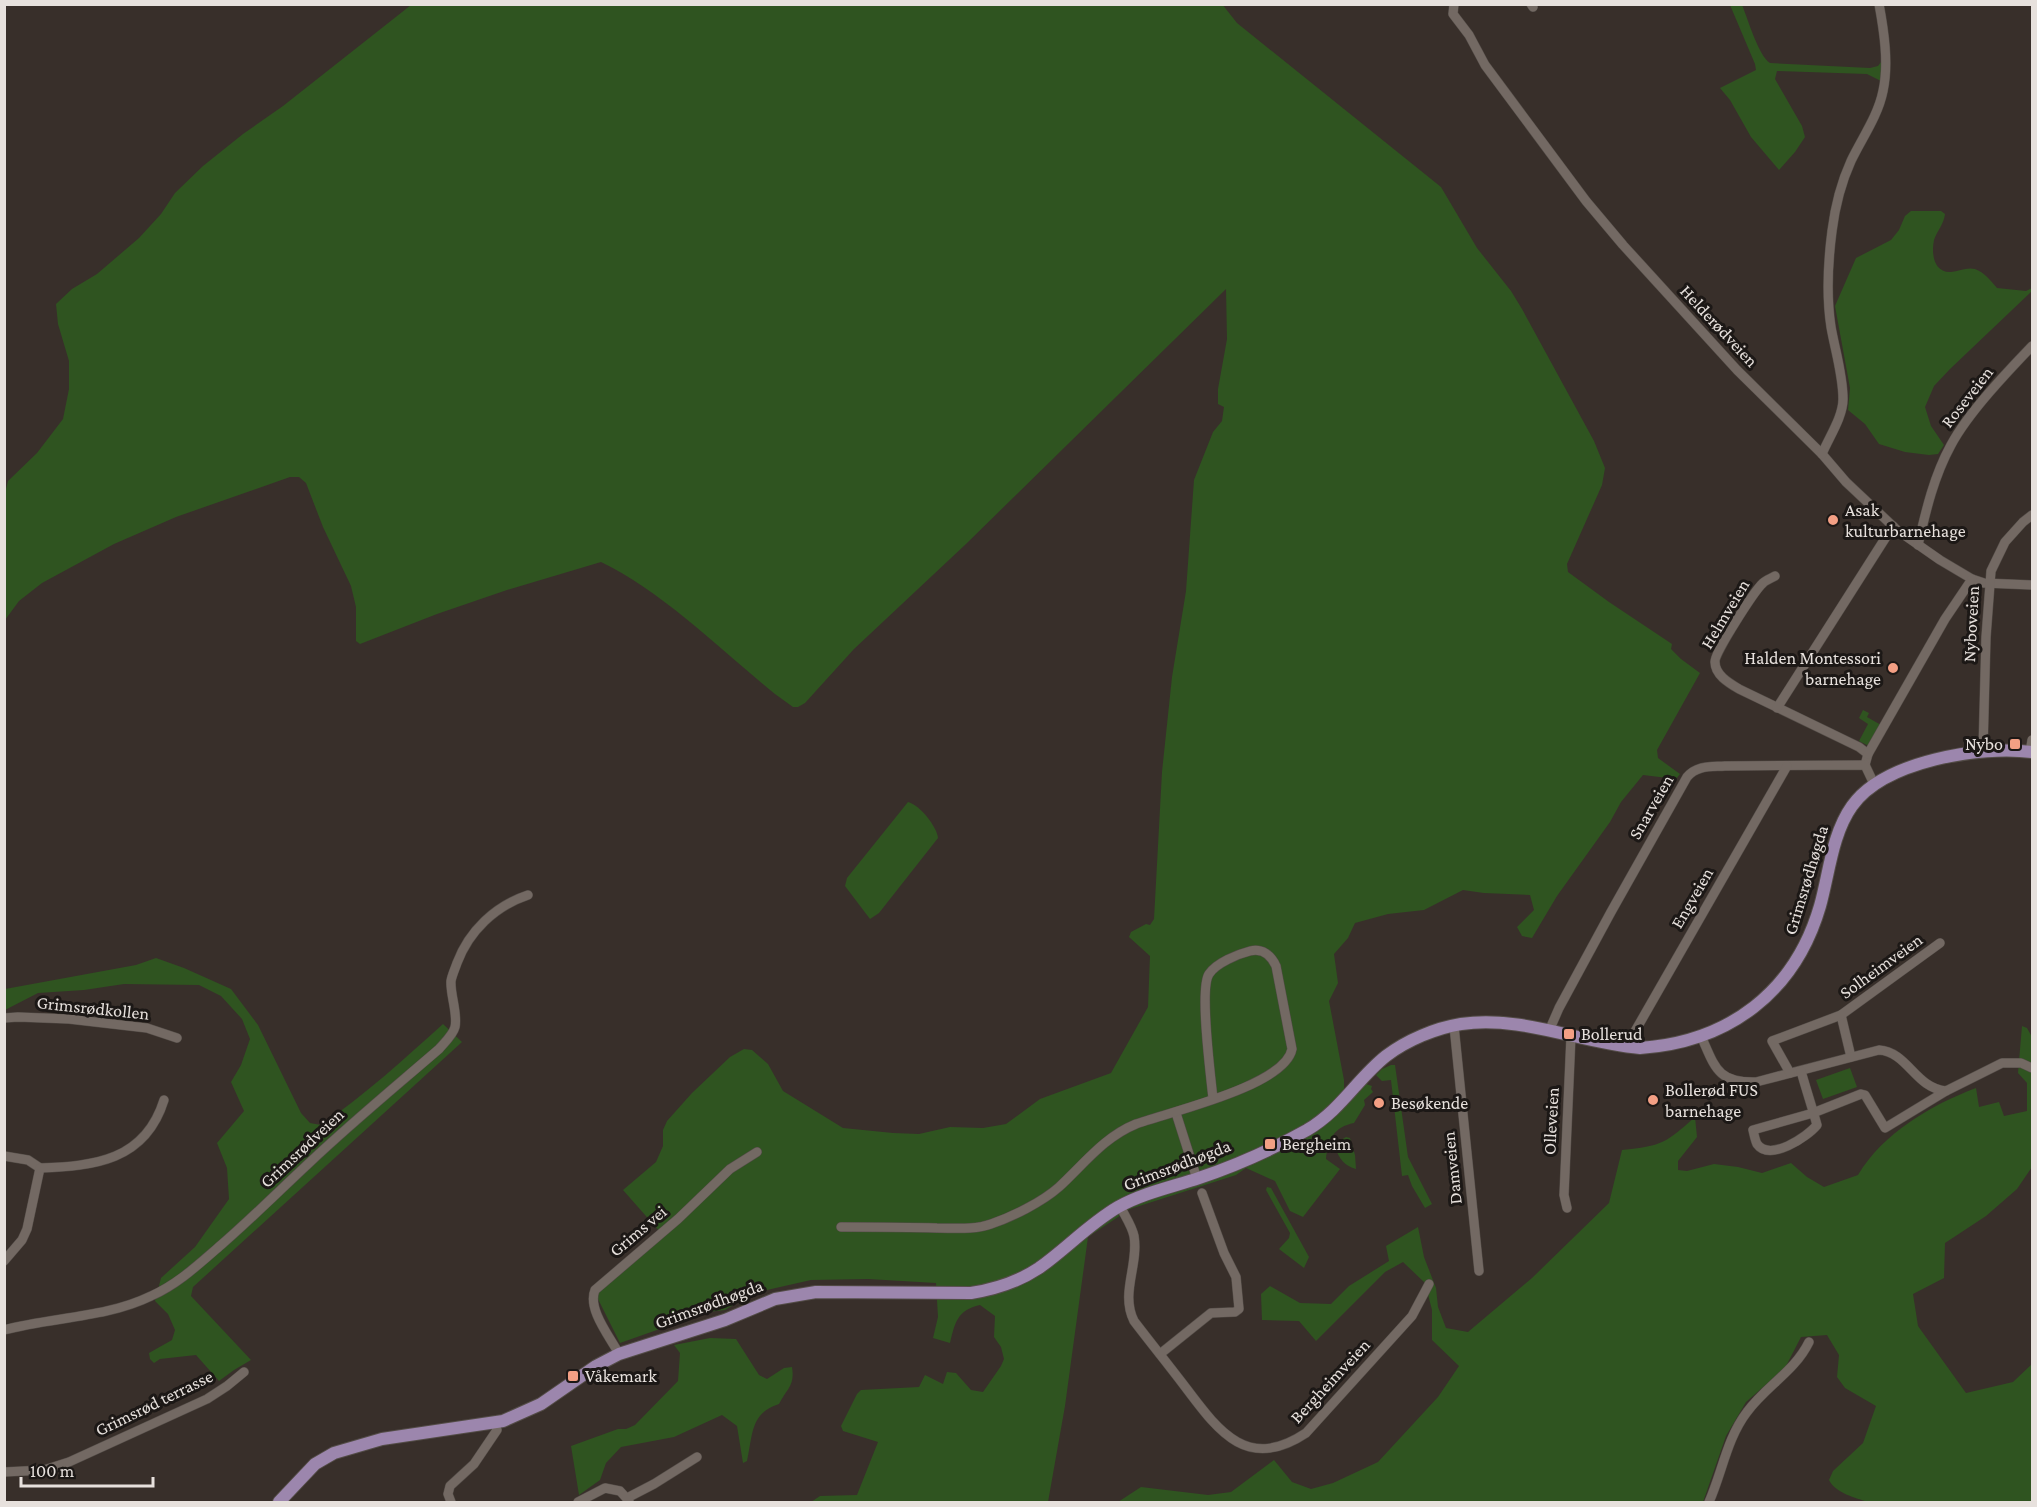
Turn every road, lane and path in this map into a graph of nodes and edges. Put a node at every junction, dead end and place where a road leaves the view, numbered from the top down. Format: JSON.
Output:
{"nodes":[{"id":1,"x":1454,"y":4,"type":"edge"},
{"id":2,"x":1879,"y":4,"type":"edge"},
{"id":3,"x":2032,"y":346,"type":"edge"},
{"id":4,"x":1822,"y":454,"type":"junction"},
{"id":5,"x":2032,"y":515,"type":"edge"},
{"id":6,"x":1893,"y":526,"type":"junction"},
{"id":7,"x":1917,"y":544,"type":"junction"},
{"id":8,"x":1775,"y":576,"type":"dead end"},
{"id":9,"x":1972,"y":579,"type":"junction"},
{"id":10,"x":1989,"y":584,"type":"junction"},
{"id":11,"x":2032,"y":585,"type":"edge"},
{"id":12,"x":1777,"y":708,"type":"junction"},
{"id":13,"x":2032,"y":748,"type":"edge"},
{"id":14,"x":1983,"y":750,"type":"junction"},
{"id":15,"x":1868,"y":754,"type":"junction"},
{"id":16,"x":1864,"y":765,"type":"junction"},
{"id":17,"x":1787,"y":766,"type":"junction"},
{"id":18,"x":1874,"y":784,"type":"junction"},
{"id":19,"x":528,"y":895,"type":"dead end"},
{"id":20,"x":1940,"y":943,"type":"dead end"},
{"id":21,"x":1841,"y":1015,"type":"junction"},
{"id":22,"x":4,"y":1018,"type":"edge"},
{"id":23,"x":1454,"y":1026,"type":"junction"},
{"id":24,"x":1549,"y":1031,"type":"junction"},
{"id":25,"x":1571,"y":1036,"type":"junction"},
{"id":26,"x":1701,"y":1036,"type":"junction"},
{"id":27,"x":177,"y":1038,"type":"dead end"},
{"id":28,"x":1626,"y":1047,"type":"junction"},
{"id":29,"x":1851,"y":1057,"type":"junction"},
{"id":30,"x":2032,"y":1068,"type":"edge"},
{"id":31,"x":1801,"y":1071,"type":"junction"},
{"id":32,"x":1790,"y":1073,"type":"junction"},
{"id":33,"x":1946,"y":1091,"type":"junction"},
{"id":34,"x":164,"y":1100,"type":"dead end"},
{"id":35,"x":1213,"y":1100,"type":"junction"},
{"id":36,"x":1176,"y":1113,"type":"junction"},
{"id":37,"x":1813,"y":1113,"type":"junction"},
{"id":38,"x":757,"y":1152,"type":"dead end"},
{"id":39,"x":4,"y":1156,"type":"edge"},
{"id":40,"x":40,"y":1168,"type":"junction"},
{"id":41,"x":1197,"y":1179,"type":"junction"},
{"id":42,"x":1202,"y":1193,"type":"dead end"},
{"id":43,"x":1120,"y":1206,"type":"junction"},
{"id":44,"x":1567,"y":1208,"type":"dead end"},
{"id":45,"x":841,"y":1227,"type":"dead end"},
{"id":46,"x":4,"y":1261,"type":"edge"},
{"id":47,"x":1479,"y":1271,"type":"dead end"},
{"id":48,"x":1429,"y":1284,"type":"dead end"},
{"id":49,"x":4,"y":1330,"type":"edge"},
{"id":50,"x":1809,"y":1342,"type":"dead end"},
{"id":51,"x":1160,"y":1353,"type":"junction"},
{"id":52,"x":619,"y":1354,"type":"junction"},
{"id":53,"x":244,"y":1372,"type":"dead end"},
{"id":54,"x":495,"y":1424,"type":"junction"},
{"id":55,"x":697,"y":1457,"type":"dead end"},
{"id":56,"x":4,"y":1472,"type":"edge"},
{"id":57,"x":629,"y":1500,"type":"edge"},
{"id":58,"x":279,"y":1503,"type":"edge"},
{"id":59,"x":451,"y":1503,"type":"edge"},
{"id":60,"x":578,"y":1503,"type":"edge"},
{"id":61,"x":1709,"y":1503,"type":"edge"}],
"edges":[{"from":1,"to":4,"type":"street","name":"Helderødveien"},
{"from":2,"to":4,"type":"street"},
{"from":3,"to":7,"type":"street","name":"Roseveien"},
{"from":4,"to":6,"type":"street","name":"Helderødveien"},
{"from":5,"to":10,"type":"street","name":"Nyboveien"},
{"from":6,"to":7,"type":"street","name":"Helderødveien"},
{"from":6,"to":12,"type":"street"},
{"from":7,"to":9,"type":"street","name":"Helderødveien"},
{"from":8,"to":12,"type":"street","name":"Helmveien"},
{"from":9,"to":10,"type":"street","name":"Helderødveien"},
{"from":9,"to":15,"type":"street"},
{"from":10,"to":11,"type":"street","name":"Helderødveien"},
{"from":10,"to":14,"type":"street","name":"Nyboveien"},
{"from":12,"to":15,"type":"street","name":"Helmveien"},
{"from":13,"to":14,"type":"main road","name":"Grimsrødhøgda"},
{"from":14,"to":18,"type":"main road","name":"Grimsrødhøgda"},
{"from":15,"to":16,"type":"street"},
{"from":16,"to":17,"type":"street","name":"Snarveien"},
{"from":16,"to":18,"type":"street"},
{"from":17,"to":24,"type":"street","name":"Snarveien"},
{"from":17,"to":28,"type":"street","name":"Engveien"},
{"from":18,"to":26,"type":"main road","name":"Grimsrødhøgda"},
{"from":19,"to":49,"type":"street","name":"Grimsrødveien"},
{"from":20,"to":21,"type":"street","name":"Solheimveien"},
{"from":21,"to":29,"type":"street","name":"Solheimveien"},
{"from":21,"to":32,"type":"street","name":"Solheimveien"},
{"from":22,"to":27,"type":"street","name":"Grimsrødkollen"},
{"from":23,"to":24,"type":"main road","name":"Grimsrødhøgda"},
{"from":23,"to":41,"type":"main road","name":"Grimsrødhøgda"},
{"from":23,"to":47,"type":"street","name":"Damveien"},
{"from":24,"to":25,"type":"main road","name":"Grimsrødhøgda"},
{"from":25,"to":28,"type":"main road","name":"Grimsrødhøgda"},
{"from":25,"to":44,"type":"street","name":"Olleveien"},
{"from":26,"to":28,"type":"main road","name":"Grimsrødhøgda"},
{"from":26,"to":32,"type":"street"},
{"from":29,"to":31,"type":"street"},
{"from":29,"to":33,"type":"street"},
{"from":30,"to":33,"type":"street"},
{"from":31,"to":32,"type":"street"},
{"from":31,"to":37,"type":"street"},
{"from":33,"to":37,"type":"street"},
{"from":34,"to":40,"type":"street"},
{"from":35,"to":35,"type":"street"},
{"from":35,"to":36,"type":"street"},
{"from":36,"to":41,"type":"street"},
{"from":36,"to":45,"type":"street"},
{"from":37,"to":37,"type":"street"},
{"from":38,"to":52,"type":"street","name":"Grims vei"},
{"from":39,"to":40,"type":"street"},
{"from":40,"to":46,"type":"street"},
{"from":41,"to":43,"type":"main road","name":"Grimsrødhøgda"},
{"from":42,"to":51,"type":"street"},
{"from":43,"to":51,"type":"street","name":"Bergheimveien"},
{"from":43,"to":52,"type":"main road","name":"Grimsrødhøgda"},
{"from":48,"to":51,"type":"street","name":"Bergheimveien"},
{"from":50,"to":61,"type":"street"},
{"from":52,"to":54,"type":"main road","name":"Grimsrødhøgda"},
{"from":53,"to":56,"type":"street","name":"Grimsrød terrasse"},
{"from":54,"to":58,"type":"main road","name":"Grimsrødhøgda"},
{"from":54,"to":59,"type":"street"},
{"from":55,"to":57,"type":"street"},
{"from":57,"to":60,"type":"street"}]}
